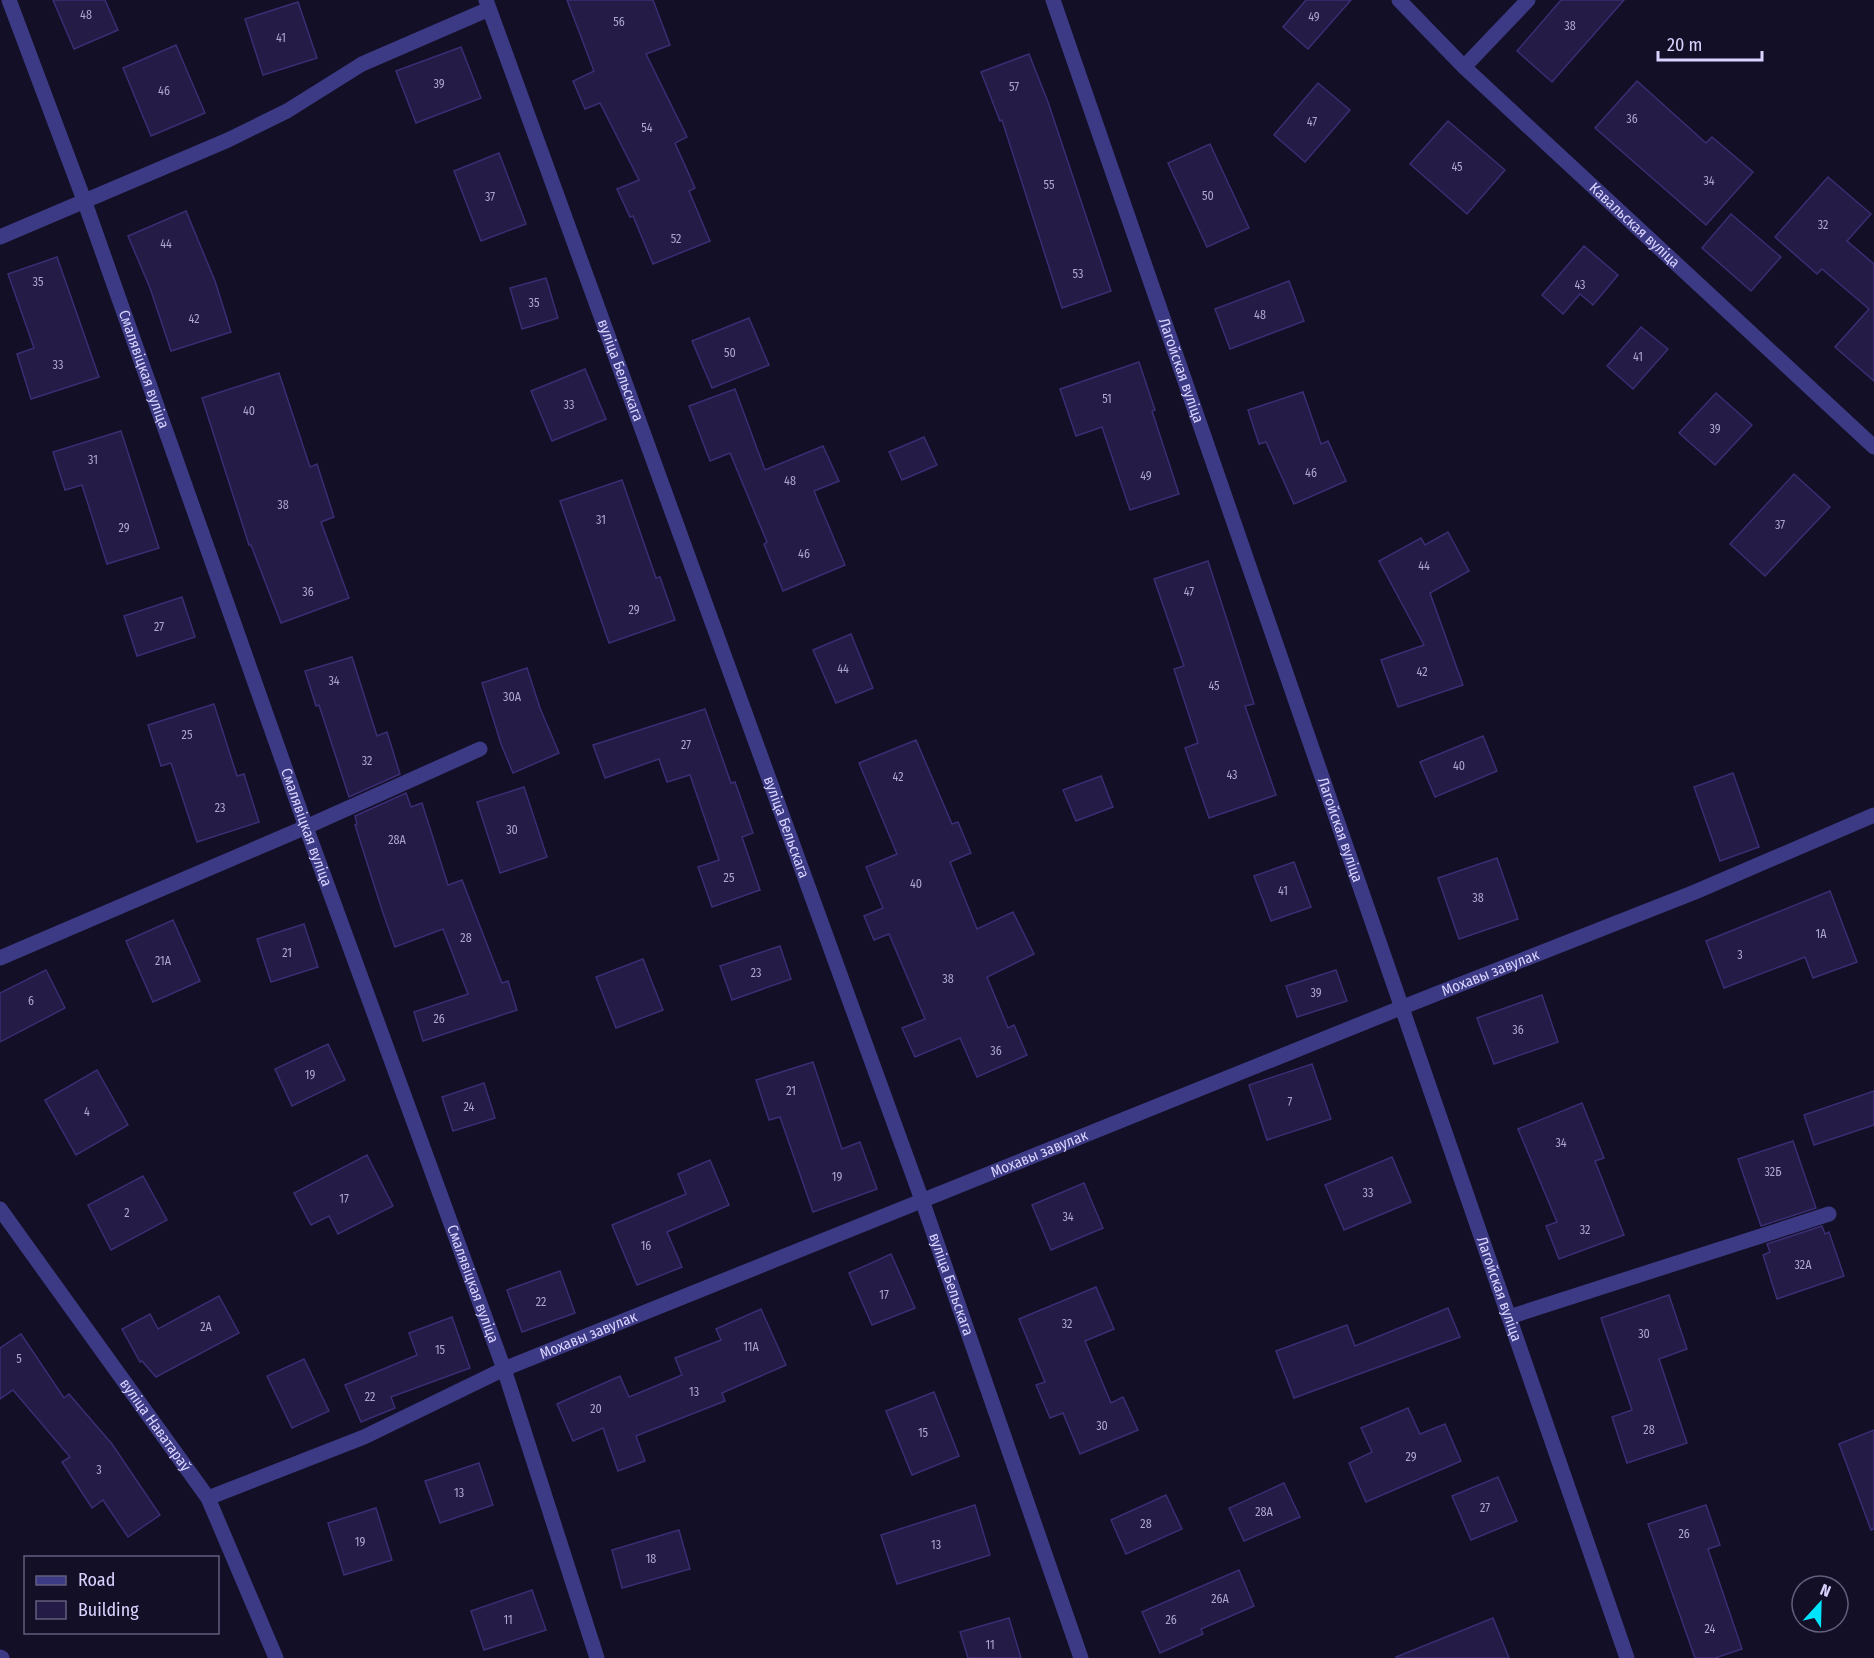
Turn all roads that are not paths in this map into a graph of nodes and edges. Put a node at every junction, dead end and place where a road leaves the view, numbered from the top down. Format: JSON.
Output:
{"nodes":[{"id":1,"x":9,"y":0,"type":"edge"},
{"id":2,"x":1053,"y":0,"type":"edge"},
{"id":3,"x":1399,"y":0,"type":"edge"},
{"id":4,"x":1528,"y":0,"type":"edge"},
{"id":5,"x":488,"y":4,"type":"edge"},
{"id":6,"x":1464,"y":67,"type":"junction"},
{"id":7,"x":84,"y":200,"type":"junction"},
{"id":8,"x":0,"y":237,"type":"edge"},
{"id":9,"x":1874,"y":447,"type":"edge"},
{"id":10,"x":480,"y":749,"type":"dead end"},
{"id":11,"x":1874,"y":814,"type":"edge"},
{"id":12,"x":306,"y":827,"type":"junction"},
{"id":13,"x":0,"y":958,"type":"edge"},
{"id":14,"x":1403,"y":1007,"type":"junction"},
{"id":15,"x":922,"y":1200,"type":"junction"},
{"id":16,"x":0,"y":1209,"type":"edge"},
{"id":17,"x":1829,"y":1214,"type":"dead end"},
{"id":18,"x":1509,"y":1317,"type":"junction"},
{"id":19,"x":504,"y":1369,"type":"junction"},
{"id":20,"x":207,"y":1498,"type":"junction"},
{"id":21,"x":276,"y":1658,"type":"edge"},
{"id":22,"x":597,"y":1658,"type":"edge"},
{"id":23,"x":1081,"y":1658,"type":"edge"},
{"id":24,"x":1628,"y":1658,"type":"edge"}],
"edges":[{"from":1,"to":7,"type":"street","name":"Смалявіцкая вуліца"},
{"from":2,"to":14,"type":"street","name":"Лагойская вуліца"},
{"from":3,"to":6,"type":"street","name":"Кавальская вуліца"},
{"from":4,"to":6,"type":"street"},
{"from":5,"to":7,"type":"street"},
{"from":5,"to":15,"type":"street","name":"вуліца Бельскага"},
{"from":6,"to":9,"type":"street","name":"Кавальская вуліца"},
{"from":7,"to":8,"type":"street"},
{"from":7,"to":12,"type":"street","name":"Смалявіцкая вуліца"},
{"from":10,"to":12,"type":"street"},
{"from":11,"to":14,"type":"street","name":"Мохавы завулак"},
{"from":12,"to":13,"type":"street"},
{"from":12,"to":19,"type":"street","name":"Смалявіцкая вуліца"},
{"from":14,"to":15,"type":"street","name":"Мохавы завулак"},
{"from":14,"to":18,"type":"street","name":"Лагойская вуліца"},
{"from":15,"to":19,"type":"street","name":"Мохавы завулак"},
{"from":15,"to":23,"type":"street","name":"вуліца Бельскага"},
{"from":16,"to":20,"type":"street","name":"вуліца Наватараў"},
{"from":17,"to":18,"type":"street"},
{"from":18,"to":24,"type":"street","name":"Лагойская вуліца"},
{"from":19,"to":20,"type":"street","name":"Мохавы завулак"},
{"from":19,"to":22,"type":"street","name":"Смалявіцкая вуліца"},
{"from":20,"to":21,"type":"street","name":"вуліца Наватараў"}]}
